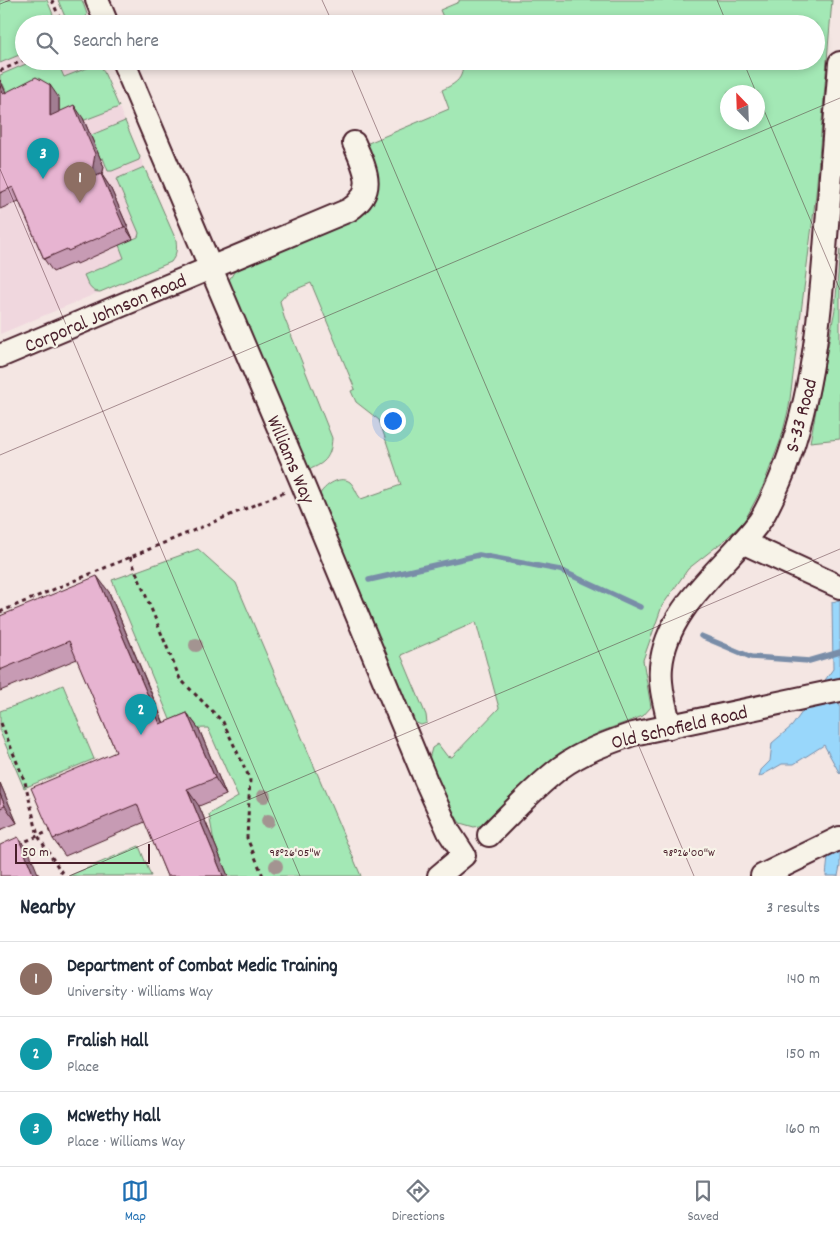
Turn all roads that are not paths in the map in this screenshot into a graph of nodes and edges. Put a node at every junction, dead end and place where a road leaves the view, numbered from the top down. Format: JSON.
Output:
{"nodes":[{"id":1,"x":97,"y":0,"type":"edge"},
{"id":2,"x":103,"y":15,"type":"edge"},
{"id":3,"x":840,"y":64,"type":"edge"},
{"id":4,"x":127,"y":70,"type":"edge"},
{"id":5,"x":354,"y":143,"type":"dead end"},
{"id":6,"x":211,"y":268,"type":"junction"},
{"id":7,"x":0,"y":356,"type":"edge"},
{"id":8,"x":742,"y":542,"type":"junction"},
{"id":9,"x":830,"y":583,"type":"edge"},
{"id":10,"x":840,"y":690,"type":"edge"},
{"id":11,"x":670,"y":727,"type":"junction"},
{"id":12,"x":489,"y":835,"type":"dead end"},
{"id":13,"x":840,"y":838,"type":"edge"},
{"id":14,"x":439,"y":876,"type":"edge"},
{"id":15,"x":762,"y":876,"type":"edge"}],
"edges":[{"from":1,"to":2,"type":"street"},
{"from":3,"to":8,"type":"street","name":"S-33 Road"},
{"from":4,"to":6,"type":"street","name":"Williams Way"},
{"from":5,"to":6,"type":"street","name":"Corporal Johnson Road"},
{"from":6,"to":7,"type":"street","name":"Corporal Johnson Road"},
{"from":6,"to":14,"type":"street","name":"Williams Way"},
{"from":8,"to":9,"type":"street"},
{"from":8,"to":11,"type":"street","name":"S-33 Road"},
{"from":10,"to":11,"type":"street","name":"Old Schofield Road"},
{"from":11,"to":12,"type":"street","name":"Old Schofield Road"},
{"from":13,"to":15,"type":"street"}]}
